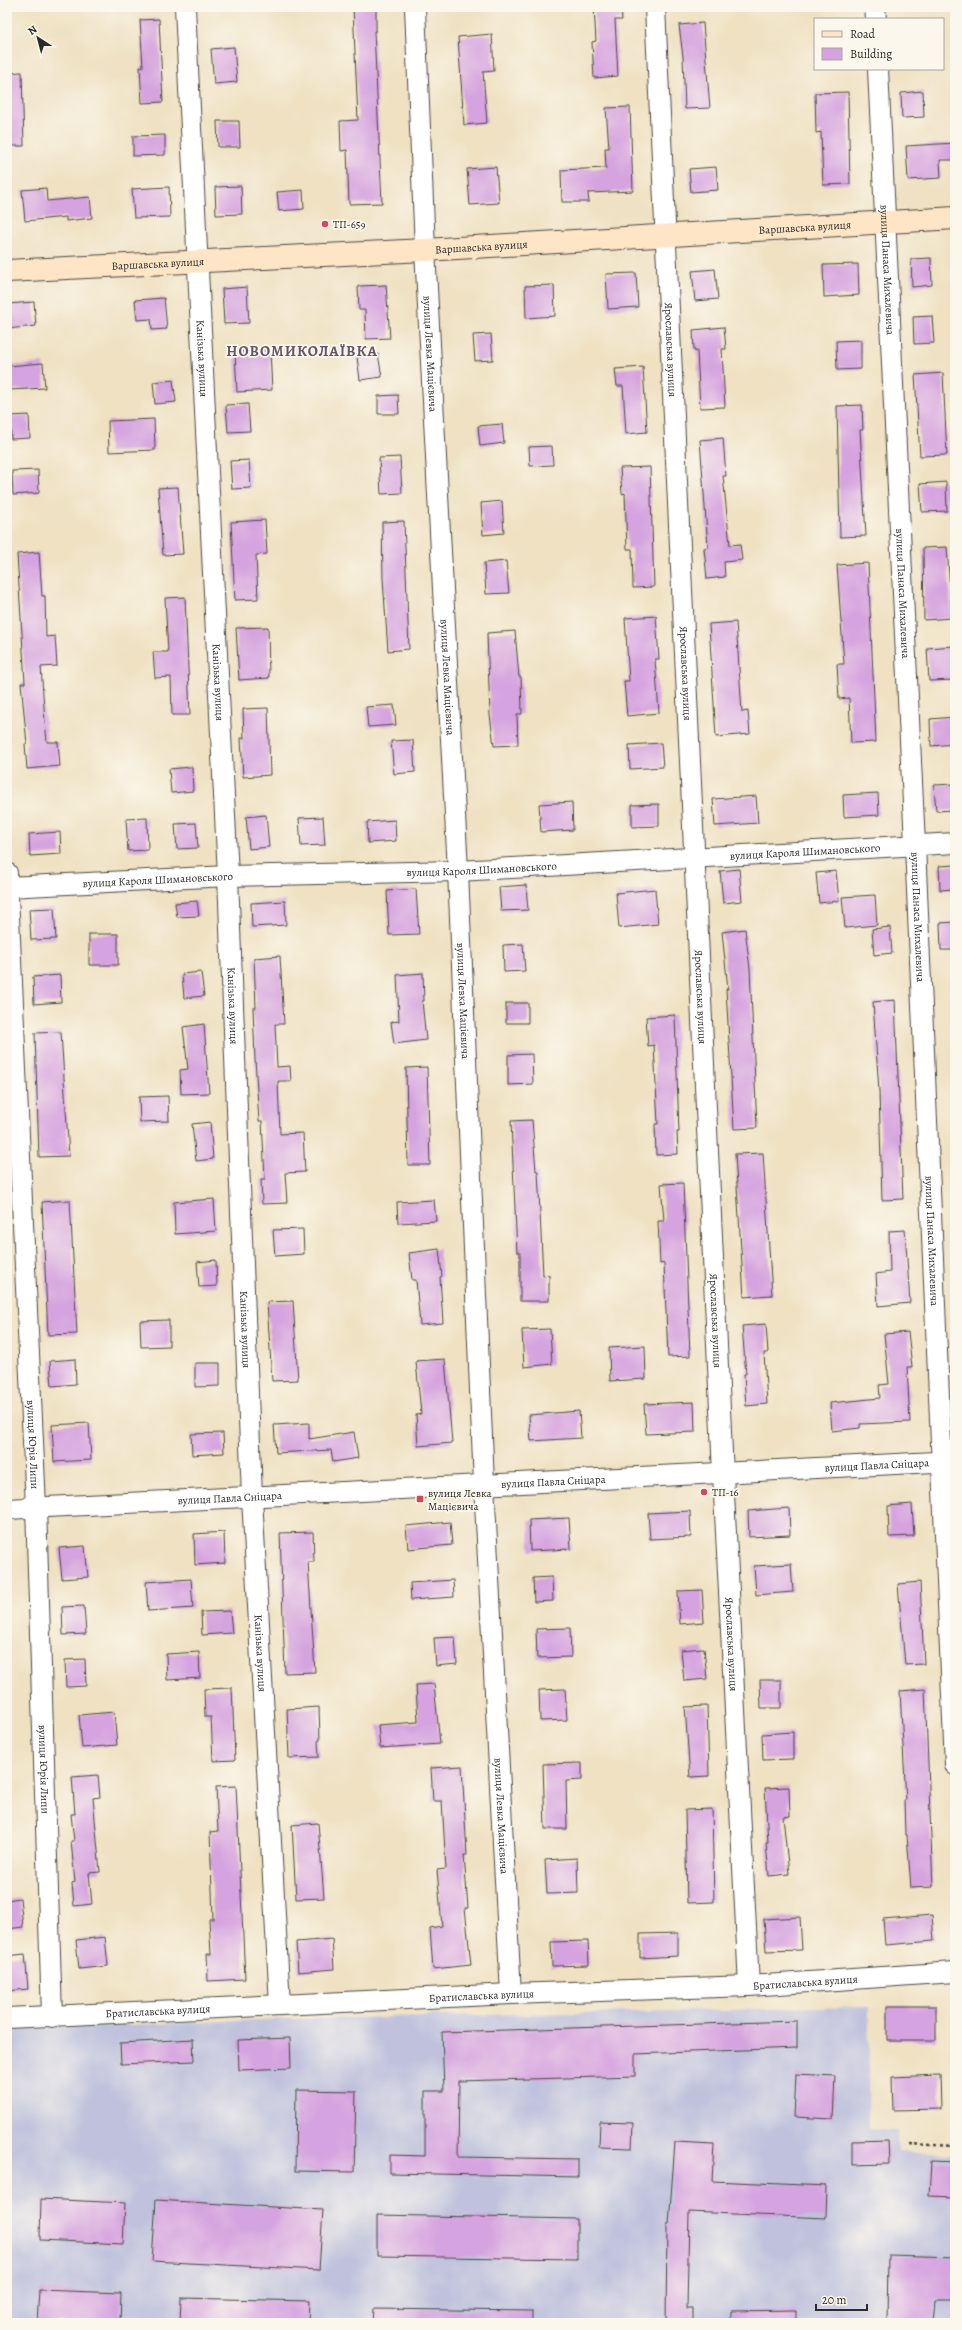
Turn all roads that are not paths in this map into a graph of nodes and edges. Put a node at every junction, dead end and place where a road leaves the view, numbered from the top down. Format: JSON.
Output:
{"nodes":[{"id":1,"x":185,"y":7,"type":"edge"},
{"id":2,"x":415,"y":7,"type":"edge"},
{"id":3,"x":655,"y":7,"type":"edge"},
{"id":4,"x":875,"y":7,"type":"edge"},
{"id":5,"x":876,"y":18,"type":"edge"},
{"id":6,"x":878,"y":70,"type":"edge"},
{"id":7,"x":955,"y":218,"type":"edge"},
{"id":8,"x":885,"y":221,"type":"junction"},
{"id":9,"x":666,"y":235,"type":"junction"},
{"id":10,"x":425,"y":250,"type":"junction"},
{"id":11,"x":197,"y":260,"type":"junction"},
{"id":12,"x":7,"y":271,"type":"edge"},
{"id":13,"x":955,"y":843,"type":"edge"},
{"id":14,"x":915,"y":845,"type":"junction"},
{"id":15,"x":694,"y":858,"type":"junction"},
{"id":16,"x":458,"y":870,"type":"junction"},
{"id":17,"x":228,"y":876,"type":"junction"},
{"id":18,"x":7,"y":883,"type":"edge"},
{"id":19,"x":948,"y":1461,"type":"edge"},
{"id":20,"x":723,"y":1474,"type":"junction"},
{"id":21,"x":484,"y":1484,"type":"junction"},
{"id":22,"x":252,"y":1497,"type":"junction"},
{"id":23,"x":7,"y":1508,"type":"edge"},
{"id":24,"x":36,"y":1508,"type":"junction"},
{"id":25,"x":955,"y":1765,"type":"edge"},
{"id":26,"x":955,"y":1972,"type":"edge"},
{"id":27,"x":749,"y":1986,"type":"junction"},
{"id":28,"x":511,"y":1994,"type":"junction"},
{"id":29,"x":280,"y":2005,"type":"junction"},
{"id":30,"x":52,"y":2017,"type":"junction"},
{"id":31,"x":7,"y":2018,"type":"edge"}],
"edges":[{"from":1,"to":11,"type":"street","name":"Канізька вулиця"},
{"from":2,"to":10,"type":"street","name":"вулиця Левка Мацієвича"},
{"from":3,"to":9,"type":"street","name":"Ярославська вулиця"},
{"from":4,"to":5,"type":"street"},
{"from":6,"to":8,"type":"street","name":"вулиця Панаса Михалевича"},
{"from":7,"to":8,"type":"street","name":"Варшавська вулиця"},
{"from":8,"to":9,"type":"street","name":"Варшавська вулиця"},
{"from":8,"to":14,"type":"street","name":"вулиця Панаса Михалевича"},
{"from":9,"to":10,"type":"street","name":"Варшавська вулиця"},
{"from":9,"to":15,"type":"street","name":"Ярославська вулиця"},
{"from":10,"to":11,"type":"street","name":"Варшавська вулиця"},
{"from":10,"to":16,"type":"street","name":"вулиця Левка Мацієвича"},
{"from":11,"to":12,"type":"street","name":"Варшавська вулиця"},
{"from":11,"to":17,"type":"street","name":"Канізька вулиця"},
{"from":13,"to":14,"type":"street","name":"вулиця Кароля Шимановського"},
{"from":14,"to":15,"type":"street","name":"вулиця Кароля Шимановського"},
{"from":14,"to":19,"type":"street","name":"вулиця Панаса Михалевича"},
{"from":15,"to":16,"type":"street","name":"вулиця Кароля Шимановського"},
{"from":15,"to":20,"type":"street","name":"Ярославська вулиця"},
{"from":16,"to":17,"type":"street","name":"вулиця Кароля Шимановського"},
{"from":16,"to":21,"type":"street","name":"вулиця Левка Мацієвича"},
{"from":17,"to":18,"type":"street","name":"вулиця Кароля Шимановського"},
{"from":17,"to":22,"type":"street","name":"Канізька вулиця"},
{"from":18,"to":24,"type":"street","name":"вулиця Юрія Липи"},
{"from":19,"to":20,"type":"street","name":"вулиця Павла Сніцара"},
{"from":19,"to":25,"type":"street","name":"вулиця Панаса Михалевича"},
{"from":20,"to":21,"type":"street","name":"вулиця Павла Сніцара"},
{"from":20,"to":27,"type":"street","name":"Ярославська вулиця"},
{"from":21,"to":22,"type":"street","name":"вулиця Павла Сніцара"},
{"from":21,"to":28,"type":"street","name":"вулиця Левка Мацієвича"},
{"from":22,"to":24,"type":"street","name":"вулиця Павла Сніцара"},
{"from":22,"to":29,"type":"street","name":"Канізька вулиця"},
{"from":23,"to":24,"type":"street","name":"вулиця Павла Сніцара"},
{"from":24,"to":30,"type":"street","name":"вулиця Юрія Липи"},
{"from":26,"to":27,"type":"street","name":"Братиславська вулиця"},
{"from":27,"to":28,"type":"street","name":"Братиславська вулиця"},
{"from":28,"to":29,"type":"street","name":"Братиславська вулиця"},
{"from":29,"to":30,"type":"street","name":"Братиславська вулиця"},
{"from":30,"to":31,"type":"street","name":"Братиславська вулиця"}]}
